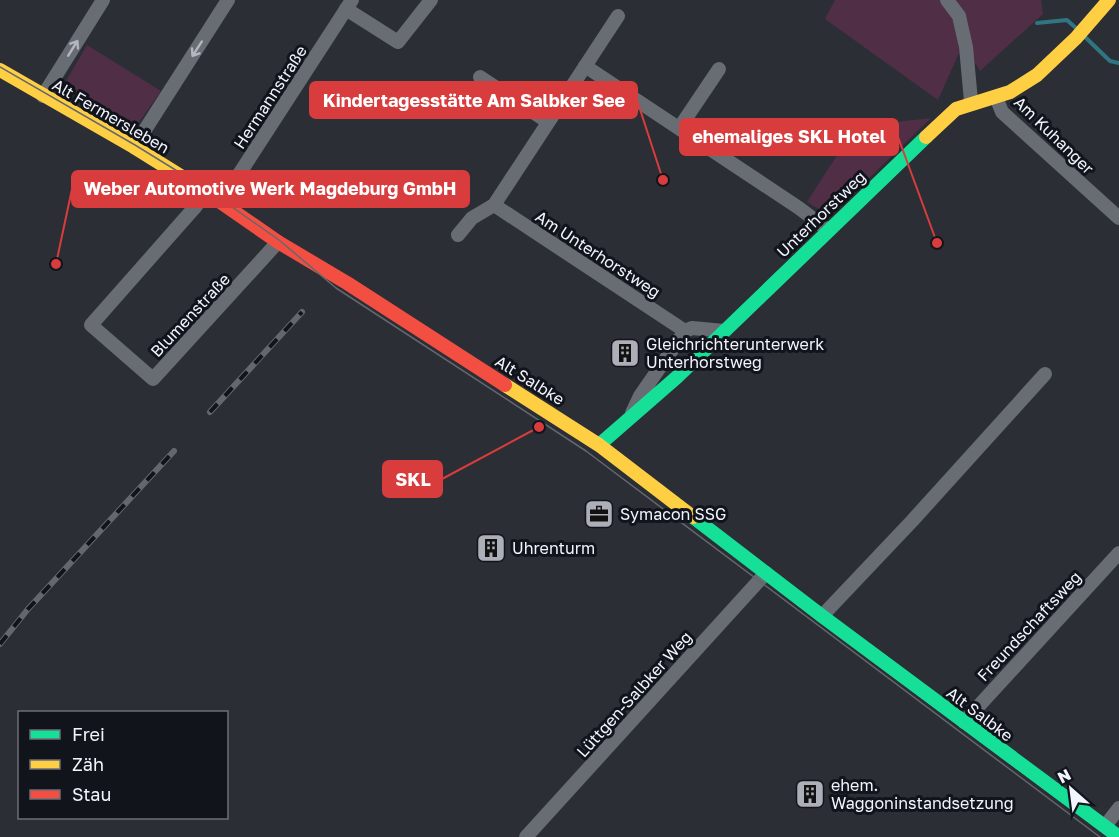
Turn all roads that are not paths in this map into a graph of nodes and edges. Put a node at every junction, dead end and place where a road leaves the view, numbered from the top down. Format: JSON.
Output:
{"nodes":[{"id":1,"x":102,"y":0,"type":"edge"},
{"id":2,"x":228,"y":0,"type":"edge"},
{"id":3,"x":431,"y":0,"type":"edge"},
{"id":4,"x":947,"y":0,"type":"edge"},
{"id":5,"x":1110,"y":0,"type":"edge"},
{"id":6,"x":349,"y":5,"type":"edge"},
{"id":7,"x":618,"y":16,"type":"dead end"},
{"id":8,"x":585,"y":66,"type":"junction"},
{"id":9,"x":719,"y":69,"type":"dead end"},
{"id":10,"x":0,"y":70,"type":"edge"},
{"id":11,"x":480,"y":77,"type":"dead end"},
{"id":12,"x":43,"y":96,"type":"junction"},
{"id":13,"x":996,"y":97,"type":"junction"},
{"id":14,"x":971,"y":101,"type":"junction"},
{"id":15,"x":548,"y":122,"type":"junction"},
{"id":16,"x":680,"y":127,"type":"junction"},
{"id":17,"x":134,"y":147,"type":"junction"},
{"id":18,"x":206,"y":192,"type":"junction"},
{"id":19,"x":221,"y":202,"type":"junction"},
{"id":20,"x":494,"y":205,"type":"junction"},
{"id":21,"x":1119,"y":218,"type":"edge"},
{"id":22,"x":828,"y":230,"type":"junction"},
{"id":23,"x":458,"y":235,"type":"dead end"},
{"id":24,"x":278,"y":242,"type":"junction"},
{"id":25,"x":685,"y":331,"type":"junction"},
{"id":26,"x":724,"y":331,"type":"junction"},
{"id":27,"x":1045,"y":374,"type":"dead end"},
{"id":28,"x":630,"y":416,"type":"junction"},
{"id":29,"x":598,"y":445,"type":"junction"},
{"id":30,"x":1119,"y":553,"type":"edge"},
{"id":31,"x":766,"y":573,"type":"junction"},
{"id":32,"x":822,"y":616,"type":"junction"},
{"id":33,"x":964,"y":722,"type":"junction"},
{"id":34,"x":1119,"y":808,"type":"edge"},
{"id":35,"x":1105,"y":826,"type":"junction"},
{"id":36,"x":526,"y":837,"type":"edge"},
{"id":37,"x":1119,"y":837,"type":"edge"}],
"edges":[{"from":12,"to":1,"type":"street","one_way":true},
{"from":2,"to":17,"type":"street","one_way":true},
{"from":3,"to":6,"type":"street","name":"Hermannstraße"},
{"from":4,"to":14,"type":"street"},
{"from":5,"to":13,"type":"main road","name":"Unterhorstweg"},
{"from":6,"to":19,"type":"street","name":"Hermannstraße"},
{"from":7,"to":8,"type":"street"},
{"from":8,"to":15,"type":"street"},
{"from":8,"to":16,"type":"street"},
{"from":9,"to":16,"type":"street"},
{"from":10,"to":12,"type":"main road","name":"Alt Fermersleben"},
{"from":11,"to":15,"type":"street"},
{"from":12,"to":17,"type":"main road","name":"Alt Fermersleben"},
{"from":13,"to":14,"type":"main road","name":"Unterhorstweg"},
{"from":13,"to":21,"type":"street","name":"Am Kuhanger"},
{"from":14,"to":22,"type":"main road","name":"Unterhorstweg"},
{"from":15,"to":20,"type":"street"},
{"from":16,"to":22,"type":"street"},
{"from":17,"to":18,"type":"main road","name":"Alt Fermersleben"},
{"from":18,"to":19,"type":"main road","name":"Alt Salbke"},
{"from":18,"to":24,"type":"street","name":"Blumenstraße"},
{"from":19,"to":24,"type":"main road","name":"Alt Salbke"},
{"from":20,"to":23,"type":"street"},
{"from":20,"to":25,"type":"street","name":"Am Unterhorstweg"},
{"from":22,"to":26,"type":"main road","name":"Unterhorstweg"},
{"from":24,"to":29,"type":"main road","name":"Alt Salbke"},
{"from":25,"to":26,"type":"street"},
{"from":25,"to":28,"type":"street","name":"Unterhorstweg"},
{"from":26,"to":28,"type":"main road","name":"Unterhorstweg"},
{"from":27,"to":32,"type":"street"},
{"from":28,"to":29,"type":"main road","name":"Unterhorstweg"},
{"from":29,"to":31,"type":"main road","name":"Alt Salbke"},
{"from":30,"to":33,"type":"street","name":"Freundschaftsweg"},
{"from":31,"to":32,"type":"main road","name":"Alt Salbke"},
{"from":31,"to":36,"type":"street","name":"Lüttgen-Salbker Weg"},
{"from":32,"to":33,"type":"main road","name":"Alt Salbke"},
{"from":33,"to":35,"type":"main road","name":"Alt Salbke"},
{"from":34,"to":35,"type":"street"},
{"from":35,"to":37,"type":"main road","name":"Alt Salbke"}]}
